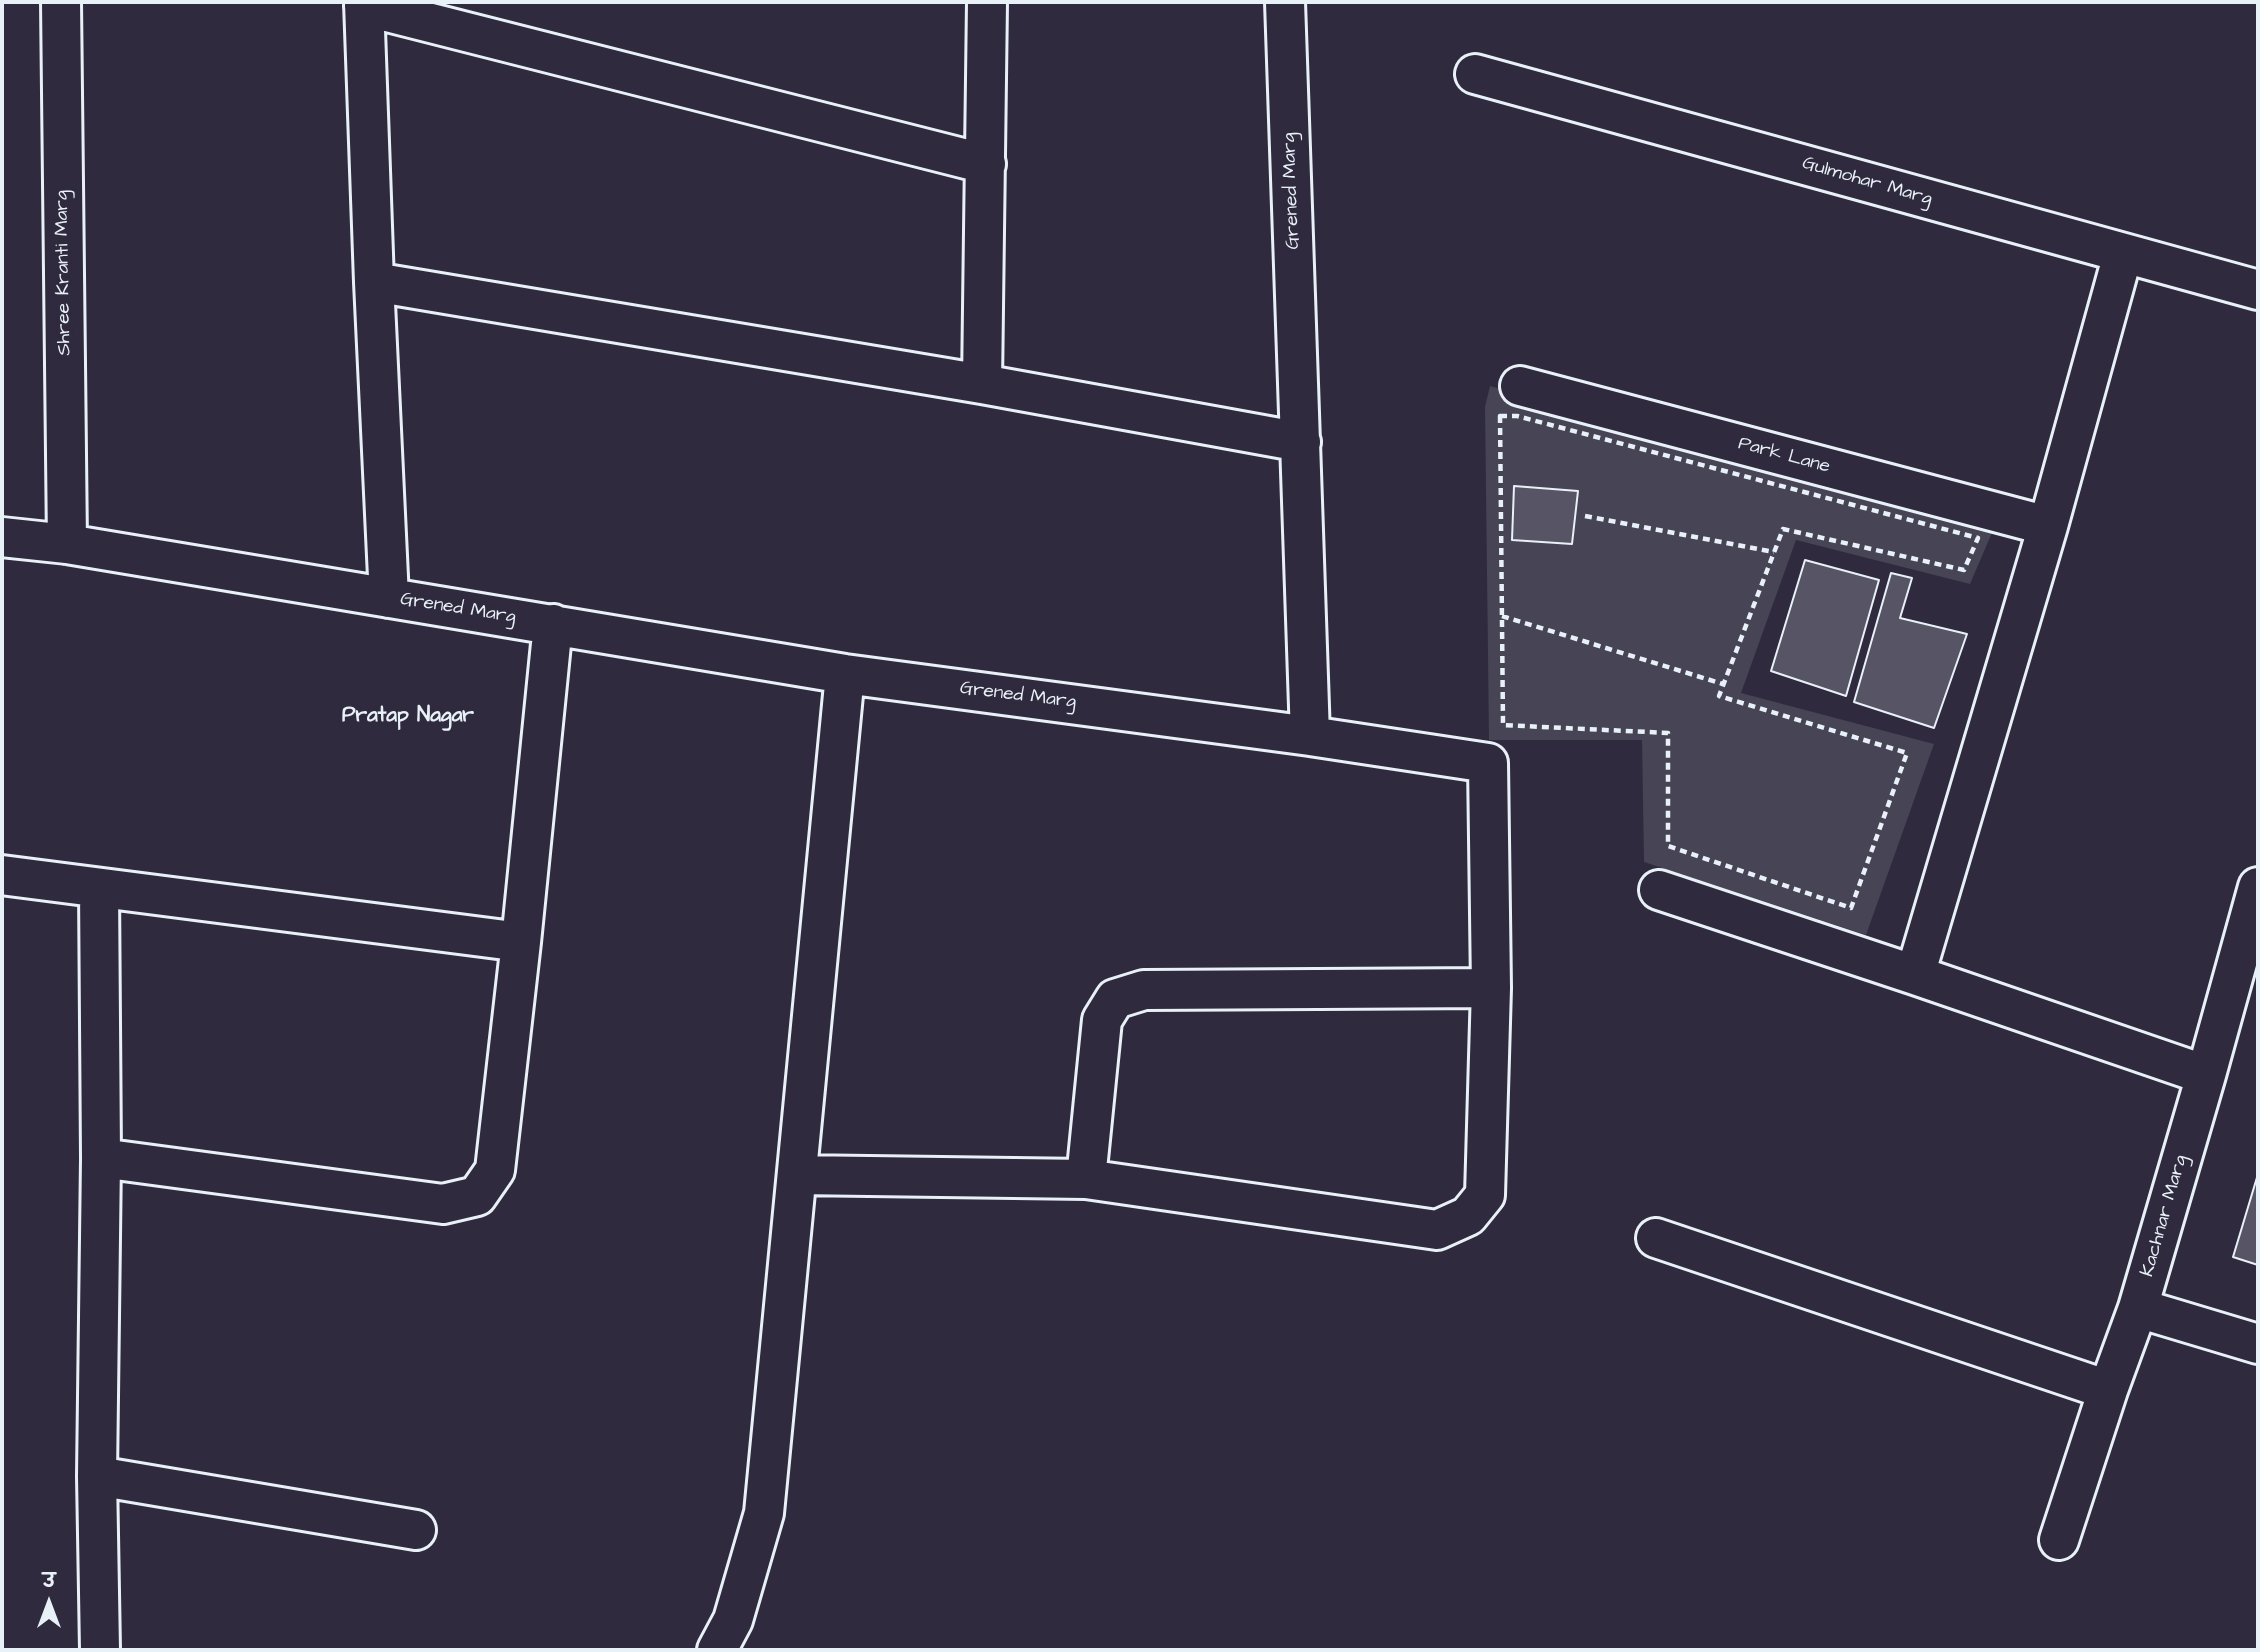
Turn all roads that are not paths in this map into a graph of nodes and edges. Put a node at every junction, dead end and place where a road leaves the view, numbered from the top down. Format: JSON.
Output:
{"nodes":[{"id":1,"x":61,"y":2,"type":"edge"},
{"id":2,"x":987,"y":2,"type":"edge"},
{"id":3,"x":1285,"y":2,"type":"edge"},
{"id":4,"x":364,"y":4,"type":"edge"},
{"id":5,"x":1475,"y":74,"type":"dead end"},
{"id":6,"x":986,"y":164,"type":"junction"},
{"id":7,"x":2123,"y":254,"type":"junction"},
{"id":8,"x":374,"y":282,"type":"junction"},
{"id":9,"x":2258,"y":290,"type":"edge"},
{"id":10,"x":982,"y":384,"type":"junction"},
{"id":11,"x":1520,"y":386,"type":"dead end"},
{"id":12,"x":1301,"y":442,"type":"junction"},
{"id":13,"x":2048,"y":526,"type":"junction"},
{"id":14,"x":2,"y":537,"type":"edge"},
{"id":15,"x":67,"y":544,"type":"junction"},
{"id":16,"x":389,"y":598,"type":"junction"},
{"id":17,"x":553,"y":624,"type":"junction"},
{"id":18,"x":845,"y":674,"type":"junction"},
{"id":19,"x":1310,"y":736,"type":"junction"},
{"id":20,"x":2,"y":875,"type":"edge"},
{"id":21,"x":2258,"y":887,"type":"edge"},
{"id":22,"x":99,"y":888,"type":"junction"},
{"id":23,"x":1659,"y":890,"type":"dead end"},
{"id":24,"x":522,"y":942,"type":"junction"},
{"id":25,"x":1915,"y":975,"type":"junction"},
{"id":26,"x":1491,"y":988,"type":"junction"},
{"id":27,"x":2206,"y":1075,"type":"junction"},
{"id":28,"x":101,"y":1158,"type":"junction"},
{"id":29,"x":797,"y":1175,"type":"junction"},
{"id":30,"x":1086,"y":1179,"type":"junction"},
{"id":31,"x":1656,"y":1238,"type":"dead end"},
{"id":32,"x":2138,"y":1308,"type":"junction"},
{"id":33,"x":2258,"y":1344,"type":"edge"},
{"id":34,"x":2108,"y":1390,"type":"junction"},
{"id":35,"x":97,"y":1476,"type":"junction"},
{"id":36,"x":416,"y":1530,"type":"dead end"},
{"id":37,"x":2059,"y":1540,"type":"dead end"},
{"id":38,"x":100,"y":1650,"type":"edge"},
{"id":39,"x":717,"y":1650,"type":"edge"}],
"edges":[{"from":1,"to":15,"type":"street","name":"Shree Kranti Marg"},
{"from":2,"to":6,"type":"street"},
{"from":3,"to":12,"type":"street","name":"Grened Marg"},
{"from":4,"to":6,"type":"street"},
{"from":4,"to":8,"type":"street"},
{"from":5,"to":7,"type":"street","name":"Gulmohar Marg"},
{"from":6,"to":10,"type":"street"},
{"from":7,"to":9,"type":"street","name":"Gulmohar Marg"},
{"from":7,"to":13,"type":"street"},
{"from":8,"to":10,"type":"street"},
{"from":8,"to":16,"type":"street"},
{"from":10,"to":12,"type":"street"},
{"from":11,"to":13,"type":"street","name":"Park Lane"},
{"from":12,"to":19,"type":"street","name":"Grened Marg"},
{"from":13,"to":25,"type":"street"},
{"from":14,"to":15,"type":"street","name":"Grened Marg"},
{"from":15,"to":16,"type":"street","name":"Grened Marg"},
{"from":16,"to":17,"type":"street","name":"Grened Marg"},
{"from":17,"to":18,"type":"street","name":"Grened Marg"},
{"from":17,"to":24,"type":"street"},
{"from":18,"to":19,"type":"street","name":"Grened Marg"},
{"from":18,"to":29,"type":"street"},
{"from":19,"to":26,"type":"street"},
{"from":20,"to":22,"type":"street"},
{"from":21,"to":27,"type":"street","name":"Kachnar Marg"},
{"from":22,"to":24,"type":"street"},
{"from":22,"to":28,"type":"street"},
{"from":23,"to":25,"type":"street"},
{"from":24,"to":28,"type":"street"},
{"from":25,"to":27,"type":"street"},
{"from":26,"to":30,"type":"street"},
{"from":26,"to":30,"type":"street"},
{"from":27,"to":32,"type":"street","name":"Kachnar Marg"},
{"from":28,"to":35,"type":"street"},
{"from":29,"to":30,"type":"street"},
{"from":29,"to":39,"type":"street"},
{"from":31,"to":34,"type":"street"},
{"from":32,"to":33,"type":"street"},
{"from":32,"to":34,"type":"street","name":"Kachnar Marg"},
{"from":34,"to":37,"type":"street","name":"Kachnar Marg"},
{"from":35,"to":36,"type":"street"},
{"from":35,"to":38,"type":"street"}]}
